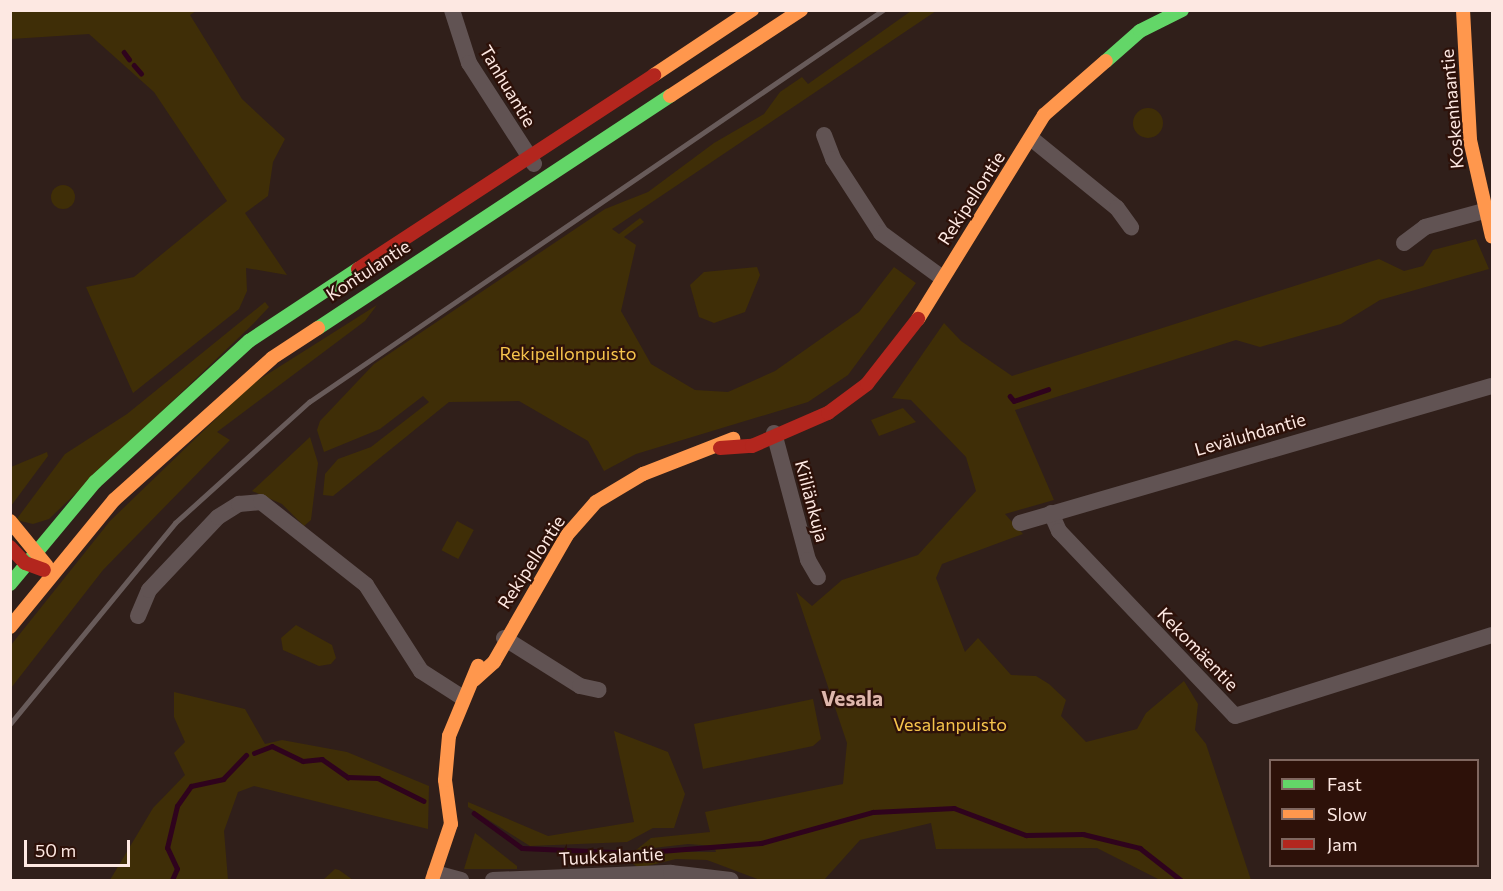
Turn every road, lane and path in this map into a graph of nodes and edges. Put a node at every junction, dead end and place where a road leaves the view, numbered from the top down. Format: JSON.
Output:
{"nodes":[{"id":1,"x":452,"y":10,"type":"edge"},
{"id":2,"x":752,"y":10,"type":"edge"},
{"id":3,"x":801,"y":10,"type":"edge"},
{"id":4,"x":1182,"y":10,"type":"edge"},
{"id":5,"x":1463,"y":10,"type":"edge"},
{"id":6,"x":1168,"y":13,"type":"edge"},
{"id":7,"x":825,"y":135,"type":"dead end"},
{"id":8,"x":1032,"y":139,"type":"junction"},
{"id":9,"x":528,"y":155,"type":"junction"},
{"id":10,"x":543,"y":177,"type":"junction"},
{"id":11,"x":1484,"y":212,"type":"junction"},
{"id":12,"x":1131,"y":227,"type":"dead end"},
{"id":13,"x":1492,"y":237,"type":"edge"},
{"id":14,"x":1404,"y":243,"type":"dead end"},
{"id":15,"x":941,"y":277,"type":"junction"},
{"id":16,"x":1492,"y":386,"type":"edge"},
{"id":17,"x":774,"y":433,"type":"junction"},
{"id":18,"x":1051,"y":513,"type":"junction"},
{"id":19,"x":10,"y":521,"type":"edge"},
{"id":20,"x":1020,"y":523,"type":"dead end"},
{"id":21,"x":10,"y":547,"type":"edge"},
{"id":22,"x":38,"y":548,"type":"junction"},
{"id":23,"x":25,"y":564,"type":"junction"},
{"id":24,"x":52,"y":573,"type":"junction"},
{"id":25,"x":818,"y":578,"type":"dead end"},
{"id":26,"x":10,"y":584,"type":"edge"},
{"id":27,"x":138,"y":616,"type":"dead end"},
{"id":28,"x":10,"y":627,"type":"edge"},
{"id":29,"x":1492,"y":636,"type":"edge"},
{"id":30,"x":504,"y":638,"type":"junction"},
{"id":31,"x":599,"y":690,"type":"dead end"},
{"id":32,"x":463,"y":698,"type":"junction"},
{"id":33,"x":433,"y":877,"type":"edge"},
{"id":34,"x":461,"y":880,"type":"edge"},
{"id":35,"x":493,"y":880,"type":"edge"},
{"id":36,"x":731,"y":880,"type":"edge"}],
"edges":[{"from":1,"to":9,"type":"street","name":"Tanhuantie"},
{"from":2,"to":9,"type":"main road","name":"Kontulantie"},
{"from":3,"to":10,"type":"main road","name":"Kontulantie"},
{"from":4,"to":6,"type":"main road","name":"Rekipellontie"},
{"from":5,"to":11,"type":"main road","name":"Koskenhaantie"},
{"from":6,"to":8,"type":"main road","name":"Rekipellontie"},
{"from":7,"to":15,"type":"street"},
{"from":8,"to":12,"type":"street"},
{"from":8,"to":15,"type":"main road","name":"Rekipellontie"},
{"from":9,"to":10,"type":"street","name":"Tanhuantie"},
{"from":9,"to":22,"type":"main road","name":"Kontulantie"},
{"from":10,"to":24,"type":"main road","name":"Kontulantie"},
{"from":11,"to":13,"type":"main road","name":"Koskenhaantie"},
{"from":11,"to":14,"type":"street"},
{"from":15,"to":17,"type":"main road","name":"Rekipellontie"},
{"from":16,"to":18,"type":"street","name":"Leväluhdantie"},
{"from":17,"to":25,"type":"street","name":"Kiiliänkuja"},
{"from":17,"to":30,"type":"main road","name":"Rekipellontie"},
{"from":18,"to":20,"type":"street","name":"Leväluhdantie"},
{"from":18,"to":29,"type":"street","name":"Kekomäentie"},
{"from":19,"to":22,"type":"main road"},
{"from":21,"to":23,"type":"main road"},
{"from":22,"to":23,"type":"main road","name":"Kontulantie"},
{"from":22,"to":24,"type":"main road"},
{"from":23,"to":24,"type":"main road"},
{"from":23,"to":26,"type":"main road","name":"Kontulantie"},
{"from":24,"to":28,"type":"main road","name":"Kontulantie"},
{"from":27,"to":32,"type":"street"},
{"from":30,"to":31,"type":"street"},
{"from":30,"to":32,"type":"main road","name":"Rekipellontie"},
{"from":32,"to":33,"type":"main road","name":"Rekipellontie"},
{"from":33,"to":34,"type":"street"},
{"from":35,"to":36,"type":"street","name":"Tuukkalantie"}]}
